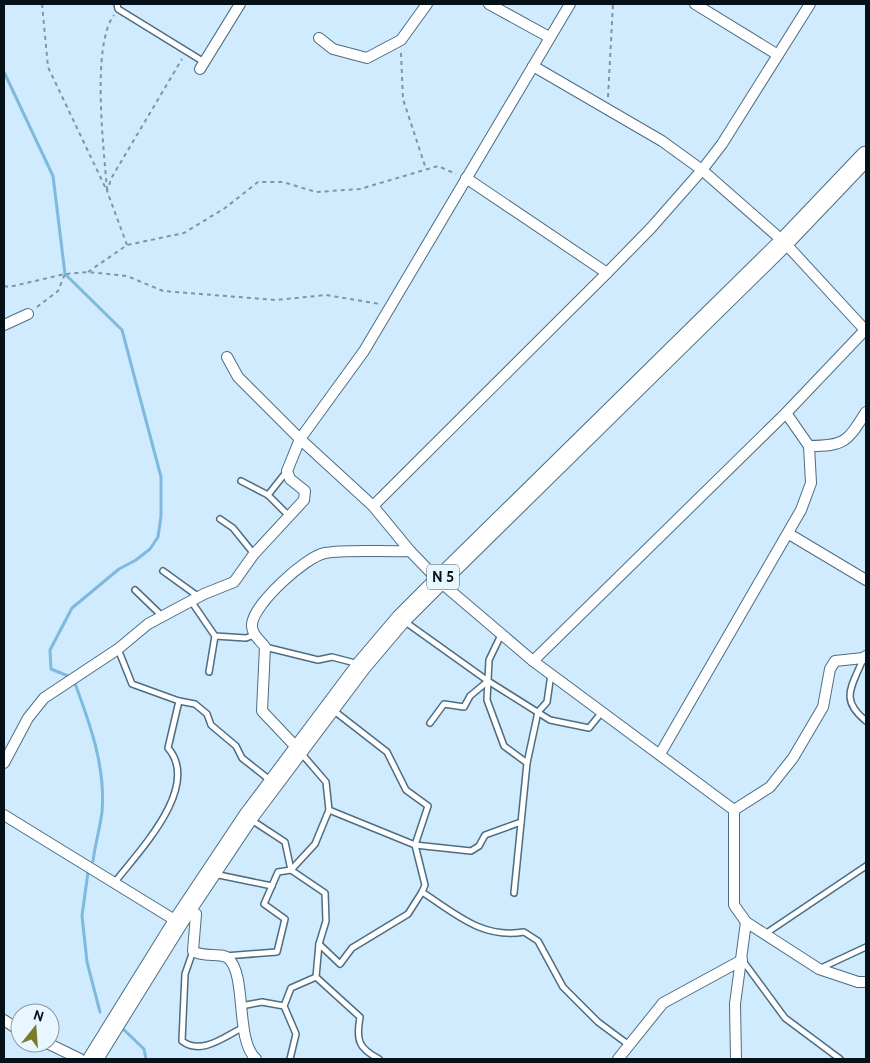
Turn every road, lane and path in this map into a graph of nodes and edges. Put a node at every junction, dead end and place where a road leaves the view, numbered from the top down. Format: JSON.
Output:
{"nodes":[{"id":1,"x":42,"y":4,"type":"edge"},
{"id":2,"x":240,"y":4,"type":"edge"},
{"id":3,"x":427,"y":4,"type":"edge"},
{"id":4,"x":489,"y":4,"type":"edge"},
{"id":5,"x":570,"y":4,"type":"edge"},
{"id":6,"x":613,"y":4,"type":"edge"},
{"id":7,"x":695,"y":4,"type":"edge"},
{"id":8,"x":810,"y":4,"type":"edge"},
{"id":9,"x":118,"y":6,"type":"edge"},
{"id":10,"x":549,"y":37,"type":"junction"},
{"id":11,"x":319,"y":38,"type":"dead end"},
{"id":12,"x":401,"y":40,"type":"junction"},
{"id":13,"x":187,"y":51,"type":"junction"},
{"id":14,"x":778,"y":55,"type":"junction"},
{"id":15,"x":202,"y":65,"type":"joint"},
{"id":16,"x":533,"y":66,"type":"junction"},
{"id":17,"x":608,"y":109,"type":"junction"},
{"id":18,"x":866,"y":156,"type":"edge"},
{"id":19,"x":426,"y":169,"type":"junction"},
{"id":20,"x":702,"y":170,"type":"junction"},
{"id":21,"x":466,"y":178,"type":"junction"},
{"id":22,"x":107,"y":191,"type":"junction"},
{"id":23,"x":784,"y":242,"type":"junction"},
{"id":24,"x":127,"y":245,"type":"junction"},
{"id":25,"x":88,"y":272,"type":"junction"},
{"id":26,"x":607,"y":273,"type":"junction"},
{"id":27,"x":65,"y":274,"type":"junction"},
{"id":28,"x":4,"y":286,"type":"edge"},
{"id":29,"x":390,"y":306,"type":"junction"},
{"id":30,"x":28,"y":314,"type":"joint"},
{"id":31,"x":4,"y":325,"type":"edge"},
{"id":32,"x":866,"y":330,"type":"edge"},
{"id":33,"x":227,"y":357,"type":"dead end"},
{"id":34,"x":866,"y":412,"type":"edge"},
{"id":35,"x":786,"y":413,"type":"junction"},
{"id":36,"x":300,"y":439,"type":"junction"},
{"id":37,"x":809,"y":446,"type":"junction"},
{"id":38,"x":287,"y":471,"type":"junction"},
{"id":39,"x":241,"y":481,"type":"dead end"},
{"id":40,"x":268,"y":495,"type":"junction"},
{"id":41,"x":373,"y":506,"type":"junction"},
{"id":42,"x":289,"y":516,"type":"junction"},
{"id":43,"x":220,"y":519,"type":"dead end"},
{"id":44,"x":789,"y":534,"type":"junction"},
{"id":45,"x":410,"y":551,"type":"junction"},
{"id":46,"x":254,"y":554,"type":"junction"},
{"id":47,"x":163,"y":571,"type":"dead end"},
{"id":48,"x":866,"y":580,"type":"edge"},
{"id":49,"x":439,"y":581,"type":"junction"},
{"id":50,"x":136,"y":590,"type":"dead end"},
{"id":51,"x":195,"y":599,"type":"junction"},
{"id":52,"x":162,"y":617,"type":"junction"},
{"id":53,"x":402,"y":619,"type":"junction"},
{"id":54,"x":254,"y":634,"type":"junction"},
{"id":55,"x":501,"y":635,"type":"junction"},
{"id":56,"x":215,"y":636,"type":"junction"},
{"id":57,"x":265,"y":647,"type":"junction"},
{"id":58,"x":118,"y":649,"type":"junction"},
{"id":59,"x":864,"y":657,"type":"edge"},
{"id":60,"x":534,"y":661,"type":"junction"},
{"id":61,"x":362,"y":665,"type":"junction"},
{"id":62,"x":209,"y":672,"type":"dead end"},
{"id":63,"x":551,"y":674,"type":"junction"},
{"id":64,"x":488,"y":682,"type":"junction"},
{"id":65,"x":179,"y":701,"type":"junction"},
{"id":66,"x":330,"y":708,"type":"junction"},
{"id":67,"x":538,"y":712,"type":"junction"},
{"id":68,"x":602,"y":712,"type":"junction"},
{"id":69,"x":866,"y":721,"type":"edge"},
{"id":70,"x":430,"y":723,"type":"dead end"},
{"id":71,"x":298,"y":749,"type":"junction"},
{"id":72,"x":660,"y":754,"type":"junction"},
{"id":73,"x":4,"y":763,"type":"edge"},
{"id":74,"x":527,"y":763,"type":"junction"},
{"id":75,"x":274,"y":782,"type":"junction"},
{"id":76,"x":329,"y":810,"type":"junction"},
{"id":77,"x":734,"y":810,"type":"junction"},
{"id":78,"x":4,"y":815,"type":"edge"},
{"id":79,"x":248,"y":817,"type":"junction"},
{"id":80,"x":521,"y":822,"type":"junction"},
{"id":81,"x":415,"y":845,"type":"junction"},
{"id":82,"x":866,"y":866,"type":"edge"},
{"id":83,"x":291,"y":870,"type":"junction"},
{"id":84,"x":212,"y":874,"type":"junction"},
{"id":85,"x":115,"y":882,"type":"junction"},
{"id":86,"x":272,"y":886,"type":"junction"},
{"id":87,"x":422,"y":892,"type":"junction"},
{"id":88,"x":514,"y":893,"type":"dead end"},
{"id":89,"x":182,"y":916,"type":"junction"},
{"id":90,"x":746,"y":922,"type":"junction"},
{"id":91,"x":765,"y":935,"type":"junction"},
{"id":92,"x":319,"y":944,"type":"junction"},
{"id":93,"x":866,"y":947,"type":"edge"},
{"id":94,"x":193,"y":951,"type":"junction"},
{"id":95,"x":225,"y":956,"type":"junction"},
{"id":96,"x":742,"y":960,"type":"junction"},
{"id":97,"x":818,"y":969,"type":"junction"},
{"id":98,"x":316,"y":977,"type":"junction"},
{"id":99,"x":866,"y":982,"type":"edge"},
{"id":100,"x":241,"y":1006,"type":"junction"},
{"id":101,"x":284,"y":1006,"type":"junction"},
{"id":102,"x":244,"y":1027,"type":"junction"},
{"id":103,"x":629,"y":1045,"type":"junction"},
{"id":104,"x":60,"y":1049,"type":"edge"},
{"id":105,"x":80,"y":1059,"type":"edge"},
{"id":106,"x":93,"y":1059,"type":"edge"},
{"id":107,"x":256,"y":1059,"type":"edge"},
{"id":108,"x":290,"y":1059,"type":"edge"},
{"id":109,"x":379,"y":1059,"type":"edge"},
{"id":110,"x":618,"y":1059,"type":"edge"},
{"id":111,"x":736,"y":1059,"type":"edge"},
{"id":112,"x":840,"y":1059,"type":"edge"}],
"edges":[{"from":1,"to":22,"type":"path"},
{"from":2,"to":15,"type":"street"},
{"from":3,"to":12,"type":"street"},
{"from":4,"to":10,"type":"street"},
{"from":5,"to":10,"type":"street"},
{"from":6,"to":17,"type":"path"},
{"from":7,"to":14,"type":"street"},
{"from":8,"to":14,"type":"street"},
{"from":9,"to":13,"type":"lane"},
{"from":9,"to":22,"type":"path"},
{"from":10,"to":16,"type":"street"},
{"from":11,"to":12,"type":"street"},
{"from":12,"to":19,"type":"path"},
{"from":13,"to":15,"type":"lane"},
{"from":13,"to":22,"type":"path"},
{"from":14,"to":20,"type":"street"},
{"from":16,"to":17,"type":"street"},
{"from":16,"to":21,"type":"street"},
{"from":17,"to":20,"type":"street"},
{"from":18,"to":23,"type":"highway","number":"N 5"},
{"from":19,"to":21,"type":"path"},
{"from":19,"to":24,"type":"path"},
{"from":20,"to":23,"type":"street"},
{"from":20,"to":26,"type":"street"},
{"from":21,"to":26,"type":"street"},
{"from":21,"to":29,"type":"street"},
{"from":22,"to":24,"type":"path"},
{"from":23,"to":32,"type":"street"},
{"from":23,"to":49,"type":"highway","number":"N 5"},
{"from":24,"to":25,"type":"path"},
{"from":25,"to":27,"type":"path"},
{"from":25,"to":29,"type":"path"},
{"from":26,"to":41,"type":"street"},
{"from":27,"to":28,"type":"path"},
{"from":27,"to":30,"type":"path"},
{"from":29,"to":36,"type":"street"},
{"from":30,"to":31,"type":"street"},
{"from":32,"to":35,"type":"street"},
{"from":33,"to":36,"type":"street"},
{"from":34,"to":37,"type":"street"},
{"from":35,"to":37,"type":"street"},
{"from":35,"to":60,"type":"street"},
{"from":36,"to":38,"type":"street"},
{"from":36,"to":41,"type":"street"},
{"from":37,"to":44,"type":"street"},
{"from":38,"to":40,"type":"lane"},
{"from":38,"to":42,"type":"street"},
{"from":39,"to":40,"type":"lane"},
{"from":40,"to":42,"type":"lane"},
{"from":41,"to":45,"type":"street"},
{"from":42,"to":46,"type":"street"},
{"from":43,"to":46,"type":"lane"},
{"from":44,"to":48,"type":"street"},
{"from":44,"to":72,"type":"street"},
{"from":45,"to":49,"type":"street"},
{"from":45,"to":54,"type":"street"},
{"from":46,"to":51,"type":"street"},
{"from":47,"to":51,"type":"lane"},
{"from":49,"to":53,"type":"highway","number":"N 5"},
{"from":49,"to":55,"type":"street"},
{"from":50,"to":52,"type":"lane"},
{"from":51,"to":52,"type":"street"},
{"from":51,"to":56,"type":"lane"},
{"from":52,"to":58,"type":"street"},
{"from":53,"to":61,"type":"highway","number":"N 5"},
{"from":53,"to":64,"type":"lane"},
{"from":54,"to":56,"type":"lane"},
{"from":54,"to":57,"type":"street"},
{"from":55,"to":60,"type":"street"},
{"from":55,"to":64,"type":"lane"},
{"from":56,"to":62,"type":"lane"},
{"from":57,"to":61,"type":"lane"},
{"from":57,"to":71,"type":"street"},
{"from":58,"to":65,"type":"lane"},
{"from":58,"to":73,"type":"street"},
{"from":59,"to":69,"type":"lane"},
{"from":59,"to":77,"type":"street"},
{"from":60,"to":63,"type":"street"},
{"from":61,"to":66,"type":"highway","number":"N 5"},
{"from":63,"to":67,"type":"lane"},
{"from":63,"to":68,"type":"street"},
{"from":64,"to":67,"type":"lane"},
{"from":64,"to":70,"type":"lane"},
{"from":64,"to":74,"type":"lane"},
{"from":65,"to":75,"type":"lane"},
{"from":65,"to":85,"type":"lane"},
{"from":66,"to":71,"type":"highway","number":"N 5"},
{"from":66,"to":81,"type":"lane"},
{"from":67,"to":68,"type":"lane"},
{"from":67,"to":74,"type":"lane"},
{"from":68,"to":72,"type":"street"},
{"from":71,"to":75,"type":"highway","number":"N 5"},
{"from":71,"to":76,"type":"lane"},
{"from":72,"to":77,"type":"street"},
{"from":74,"to":80,"type":"lane"},
{"from":75,"to":79,"type":"highway","number":"N 5"},
{"from":76,"to":81,"type":"lane"},
{"from":76,"to":83,"type":"lane"},
{"from":77,"to":90,"type":"street"},
{"from":78,"to":85,"type":"street"},
{"from":79,"to":83,"type":"lane"},
{"from":79,"to":84,"type":"highway","number":"N 5"},
{"from":80,"to":81,"type":"lane"},
{"from":80,"to":88,"type":"lane"},
{"from":81,"to":87,"type":"lane"},
{"from":82,"to":91,"type":"lane"},
{"from":83,"to":86,"type":"lane"},
{"from":83,"to":92,"type":"lane"},
{"from":84,"to":86,"type":"lane"},
{"from":84,"to":89,"type":"highway","number":"N 5"},
{"from":85,"to":89,"type":"street"},
{"from":86,"to":95,"type":"lane"},
{"from":87,"to":92,"type":"lane"},
{"from":87,"to":103,"type":"lane"},
{"from":89,"to":94,"type":"street"},
{"from":89,"to":106,"type":"highway","number":"N 5"},
{"from":90,"to":91,"type":"street"},
{"from":90,"to":96,"type":"street"},
{"from":91,"to":97,"type":"street"},
{"from":92,"to":98,"type":"lane"},
{"from":93,"to":97,"type":"lane"},
{"from":94,"to":95,"type":"street"},
{"from":94,"to":102,"type":"lane"},
{"from":95,"to":100,"type":"street"},
{"from":96,"to":103,"type":"street"},
{"from":96,"to":111,"type":"street"},
{"from":96,"to":112,"type":"lane"},
{"from":97,"to":99,"type":"street"},
{"from":98,"to":101,"type":"lane"},
{"from":98,"to":109,"type":"lane"},
{"from":100,"to":101,"type":"lane"},
{"from":100,"to":102,"type":"street"},
{"from":101,"to":108,"type":"lane"},
{"from":102,"to":107,"type":"street"},
{"from":103,"to":110,"type":"street"},
{"from":104,"to":105,"type":"street"}]}
